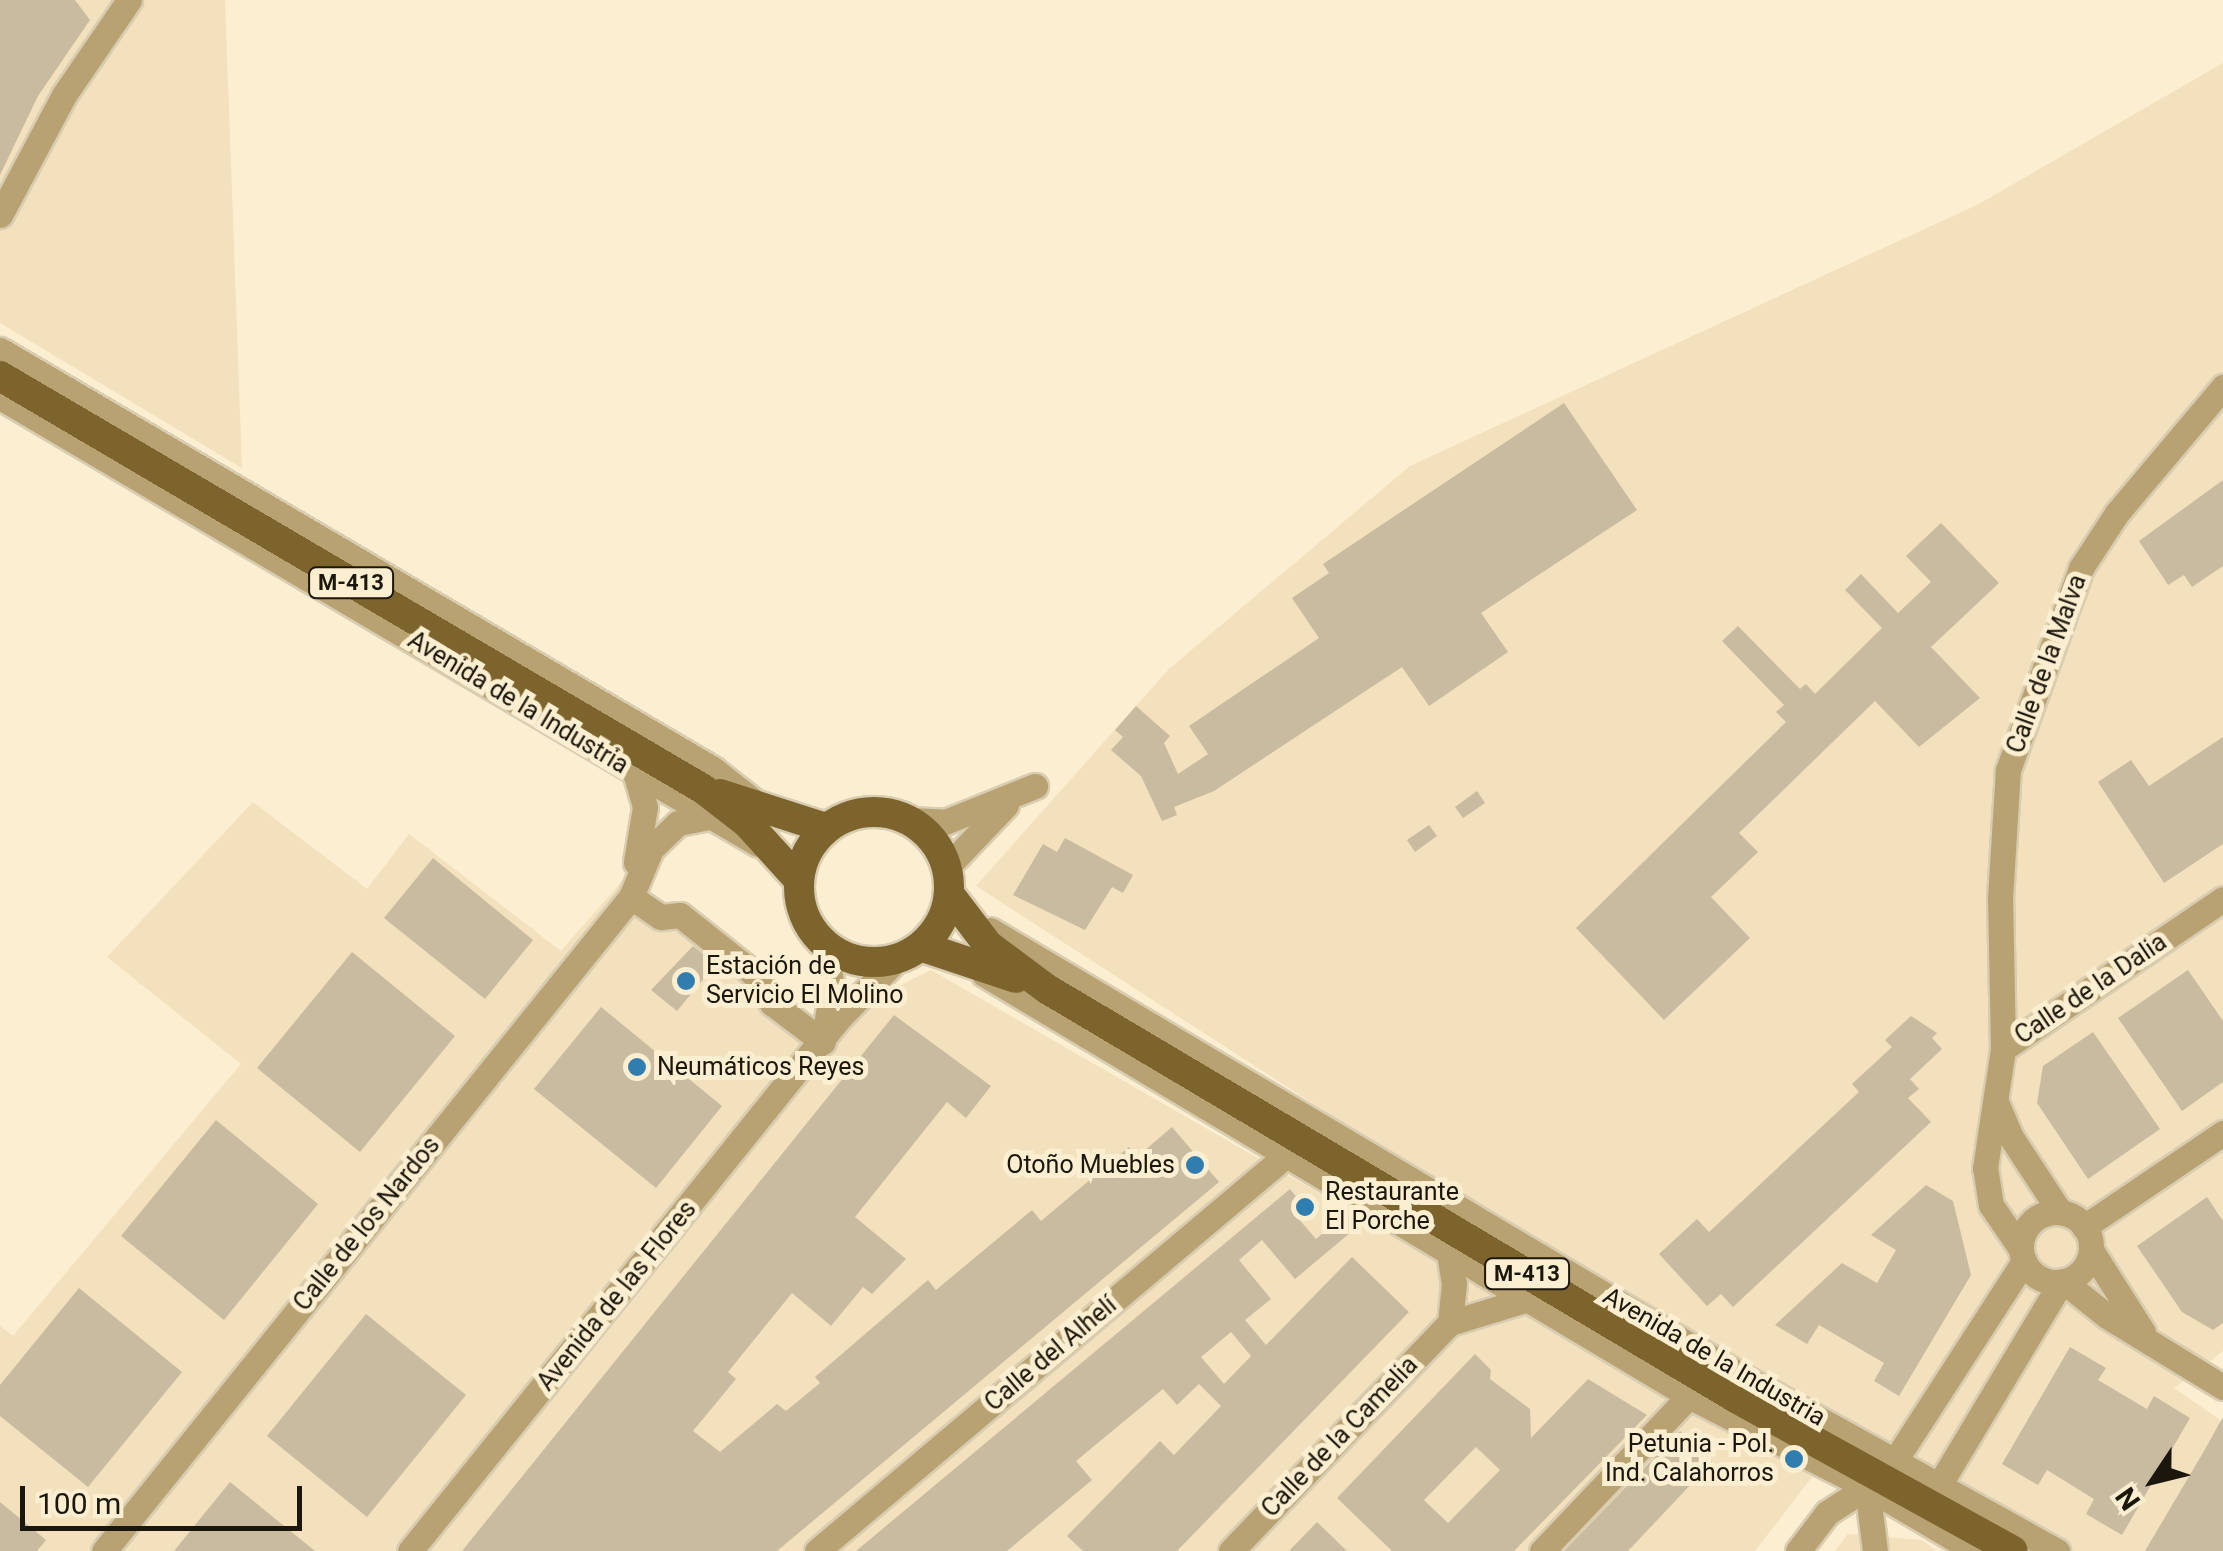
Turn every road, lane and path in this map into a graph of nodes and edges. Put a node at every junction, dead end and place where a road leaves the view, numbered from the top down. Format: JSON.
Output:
{"nodes":[{"id":1,"x":115,"y":5,"type":"edge"},
{"id":2,"x":0,"y":215,"type":"edge"},
{"id":3,"x":0,"y":350,"type":"edge"},
{"id":4,"x":0,"y":376,"type":"edge"},
{"id":5,"x":2223,"y":387,"type":"edge"},
{"id":6,"x":0,"y":397,"type":"edge"},
{"id":7,"x":635,"y":772,"type":"junction"},
{"id":8,"x":706,"y":803,"type":"junction"},
{"id":9,"x":756,"y":803,"type":"junction"},
{"id":10,"x":911,"y":820,"type":"junction"},
{"id":11,"x":826,"y":828,"type":"junction"},
{"id":12,"x":798,"y":879,"type":"junction"},
{"id":13,"x":953,"y":891,"type":"junction"},
{"id":14,"x":631,"y":896,"type":"junction"},
{"id":15,"x":2223,"y":899,"type":"edge"},
{"id":16,"x":825,"y":944,"type":"junction"},
{"id":17,"x":909,"y":953,"type":"junction"},
{"id":18,"x":964,"y":960,"type":"junction"},
{"id":19,"x":1047,"y":989,"type":"junction"},
{"id":20,"x":823,"y":1042,"type":"junction"},
{"id":21,"x":2003,"y":1049,"type":"junction"},
{"id":22,"x":1996,"y":1102,"type":"junction"},
{"id":23,"x":2223,"y":1133,"type":"edge"},
{"id":24,"x":1284,"y":1157,"type":"junction"},
{"id":25,"x":2060,"y":1212,"type":"junction"},
{"id":26,"x":2088,"y":1238,"type":"junction"},
{"id":27,"x":1449,"y":1253,"type":"junction"},
{"id":28,"x":2022,"y":1255,"type":"junction"},
{"id":29,"x":2062,"y":1281,"type":"junction"},
{"id":30,"x":1528,"y":1299,"type":"junction"},
{"id":31,"x":1450,"y":1323,"type":"junction"},
{"id":32,"x":2152,"y":1344,"type":"junction"},
{"id":33,"x":2221,"y":1383,"type":"edge"},
{"id":34,"x":1690,"y":1396,"type":"junction"},
{"id":35,"x":1896,"y":1458,"type":"junction"},
{"id":36,"x":1941,"y":1482,"type":"junction"},
{"id":37,"x":1867,"y":1486,"type":"junction"},
{"id":38,"x":104,"y":1551,"type":"edge"},
{"id":39,"x":410,"y":1551,"type":"edge"},
{"id":40,"x":817,"y":1551,"type":"edge"},
{"id":41,"x":1231,"y":1551,"type":"edge"},
{"id":42,"x":1542,"y":1551,"type":"edge"},
{"id":43,"x":1798,"y":1551,"type":"edge"},
{"id":44,"x":1875,"y":1551,"type":"edge"},
{"id":45,"x":1974,"y":1551,"type":"edge"},
{"id":46,"x":2013,"y":1551,"type":"edge"},
{"id":47,"x":2057,"y":1551,"type":"edge"}],
"edges":[{"from":1,"to":2,"type":"street"},
{"from":3,"to":9,"type":"street","name":"Avenida de la Industria"},
{"from":4,"to":8,"type":"main road","name":"Avenida de la Industria","number":"M-413"},
{"from":5,"to":21,"type":"street","name":"Calle de la Malva"},
{"from":6,"to":7,"type":"street","name":"Avenida de la Industria"},
{"from":7,"to":8,"type":"street","name":"Avenida de la Industria"},
{"from":7,"to":14,"type":"street","name":"Calle de los Nardos"},
{"from":8,"to":9,"type":"main road","name":"Avenida de la Industria","number":"M-413"},
{"from":8,"to":12,"type":"main road","name":"Avenida de la Industria","number":"M-413"},
{"from":8,"to":14,"type":"street","name":"Calle de los Nardos"},
{"from":9,"to":11,"type":"main road","name":"Avenida de la Industria","number":"M-413"},
{"from":10,"to":11,"type":"main road"},
{"from":10,"to":13,"type":"main road","number":"M-413"},
{"from":10,"to":13,"type":"street"},
{"from":11,"to":12,"type":"main road"},
{"from":12,"to":16,"type":"main road","number":"M-413"},
{"from":13,"to":17,"type":"main road"},
{"from":13,"to":19,"type":"main road","name":"Avenida de la Industria","number":"M-413"},
{"from":13,"to":35,"type":"street","name":"Avenida de la Industria"},
{"from":14,"to":20,"type":"street"},
{"from":14,"to":38,"type":"street","name":"Calle de los Nardos"},
{"from":15,"to":21,"type":"street","name":"Calle de la Dalia"},
{"from":16,"to":17,"type":"main road","number":"M-413"},
{"from":16,"to":20,"type":"street","name":"Avenida de las Flores"},
{"from":17,"to":18,"type":"main road","name":"Avenida de la Industria","number":"M-413"},
{"from":17,"to":20,"type":"street","name":"Avenida de las Flores"},
{"from":18,"to":19,"type":"main road","name":"Avenida de la Industria","number":"M-413"},
{"from":18,"to":24,"type":"street","name":"Avenida de la Industria"},
{"from":19,"to":46,"type":"main road","name":"Avenida de la Industria","number":"M-413"},
{"from":20,"to":39,"type":"street","name":"Avenida de las Flores"},
{"from":21,"to":22,"type":"street","name":"Calle de la Dalia"},
{"from":22,"to":25,"type":"street"},
{"from":22,"to":28,"type":"street","name":"Calle de la Dalia"},
{"from":23,"to":26,"type":"street"},
{"from":24,"to":27,"type":"street","name":"Avenida de la Industria"},
{"from":24,"to":40,"type":"street","name":"Calle del Alhelí"},
{"from":25,"to":26,"type":"street"},
{"from":25,"to":28,"type":"street"},
{"from":26,"to":29,"type":"street"},
{"from":26,"to":32,"type":"street"},
{"from":27,"to":30,"type":"street","name":"Avenida de la Industria"},
{"from":27,"to":31,"type":"street"},
{"from":28,"to":29,"type":"street"},
{"from":28,"to":35,"type":"street"},
{"from":29,"to":32,"type":"street"},
{"from":29,"to":36,"type":"street"},
{"from":30,"to":31,"type":"street","name":"Calle de la Camelia"},
{"from":30,"to":34,"type":"street","name":"Avenida de la Industria"},
{"from":31,"to":41,"type":"street","name":"Calle de la Camelia"},
{"from":32,"to":33,"type":"street"},
{"from":34,"to":37,"type":"street","name":"Avenida de la Industria"},
{"from":34,"to":42,"type":"street"},
{"from":35,"to":36,"type":"street","name":"Avenida de la Industria"},
{"from":36,"to":47,"type":"street","name":"Avenida de la Industria"},
{"from":37,"to":43,"type":"street"},
{"from":37,"to":44,"type":"street"},
{"from":37,"to":45,"type":"street","name":"Avenida de la Industria"}]}
